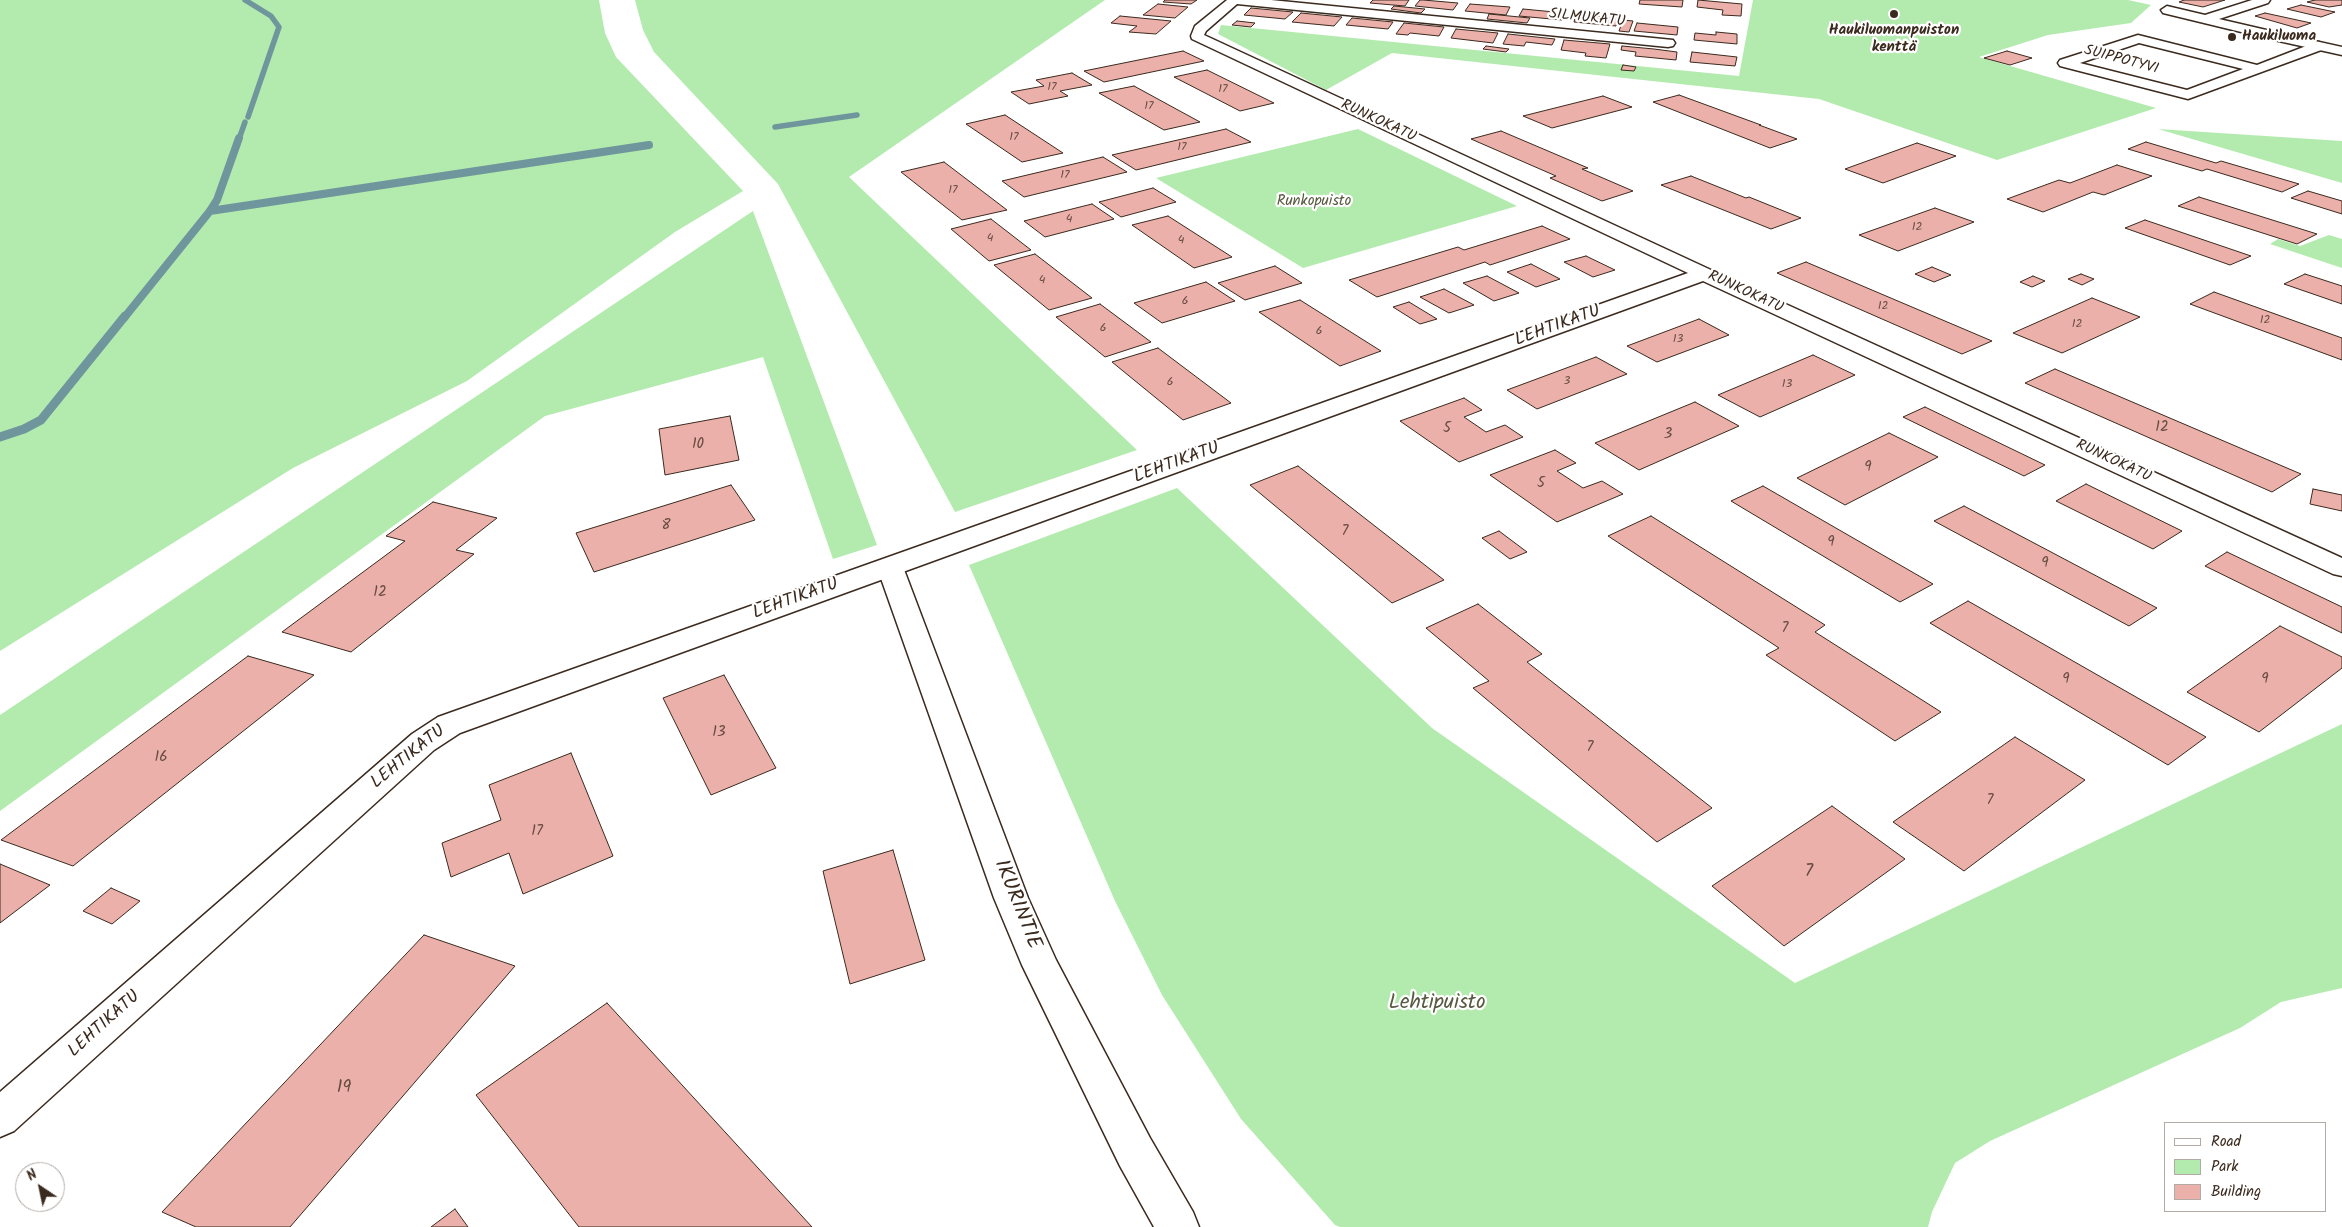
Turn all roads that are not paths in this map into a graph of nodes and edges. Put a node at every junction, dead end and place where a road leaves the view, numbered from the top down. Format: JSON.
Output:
{"nodes":[{"id":1,"x":1234,"y":0,"type":"edge"},
{"id":2,"x":2264,"y":0,"type":"edge"},
{"id":3,"x":2167,"y":10,"type":"dead end"},
{"id":4,"x":2205,"y":19,"type":"junction"},
{"id":5,"x":1668,"y":43,"type":"dead end"},
{"id":6,"x":2318,"y":46,"type":"junction"},
{"id":7,"x":2342,"y":51,"type":"edge"},
{"id":8,"x":2258,"y":69,"type":"junction"},
{"id":9,"x":1704,"y":274,"type":"junction"},
{"id":10,"x":890,"y":566,"type":"junction"},
{"id":11,"x":2342,"y":568,"type":"edge"},
{"id":12,"x":0,"y":1118,"type":"edge"},
{"id":13,"x":1178,"y":1227,"type":"edge"}],
"edges":[{"from":1,"to":5,"type":"street","name":"SILMUKATU"},
{"from":1,"to":9,"type":"street","name":"RUNKOKATU"},
{"from":2,"to":4,"type":"street"},
{"from":3,"to":4,"type":"street"},
{"from":4,"to":6,"type":"street"},
{"from":6,"to":7,"type":"street"},
{"from":6,"to":8,"type":"street"},
{"from":8,"to":8,"type":"street","name":"SUIPPOTYVI"},
{"from":9,"to":10,"type":"street","name":"LEHTIKATU"},
{"from":9,"to":11,"type":"street","name":"RUNKOKATU"},
{"from":10,"to":12,"type":"street","name":"LEHTIKATU"},
{"from":10,"to":13,"type":"street","name":"IKURINTIE"}]}
